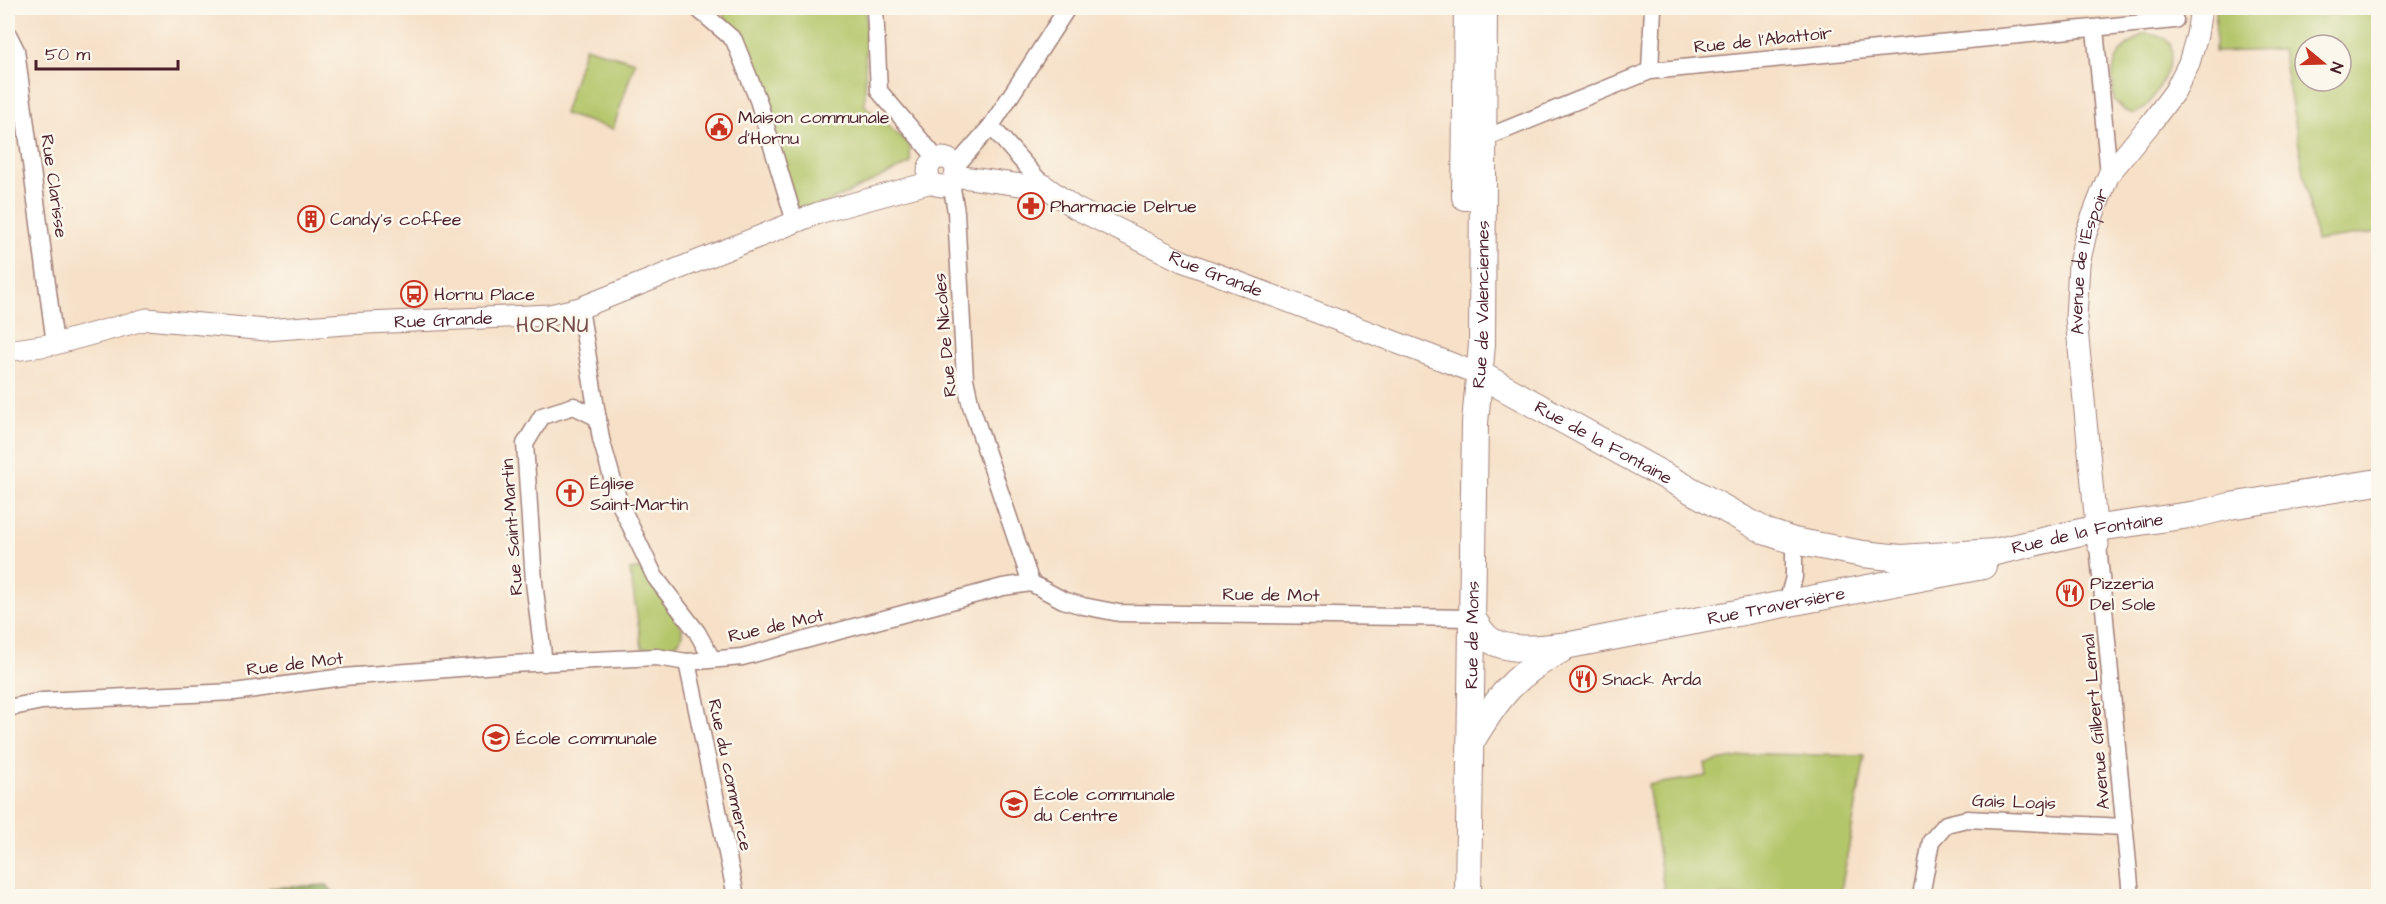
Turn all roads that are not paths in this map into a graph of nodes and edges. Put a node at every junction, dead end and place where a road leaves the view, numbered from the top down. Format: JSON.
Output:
{"nodes":[{"id":1,"x":697,"y":8,"type":"edge"},
{"id":2,"x":875,"y":8,"type":"edge"},
{"id":3,"x":1467,"y":8,"type":"edge"},
{"id":4,"x":1484,"y":8,"type":"edge"},
{"id":5,"x":1653,"y":8,"type":"edge"},
{"id":6,"x":2201,"y":8,"type":"edge"},
{"id":7,"x":1066,"y":10,"type":"dead end"},
{"id":8,"x":2175,"y":20,"type":"dead end"},
{"id":9,"x":2095,"y":29,"type":"junction"},
{"id":10,"x":8,"y":34,"type":"edge"},
{"id":11,"x":1466,"y":57,"type":"junction"},
{"id":12,"x":1650,"y":71,"type":"junction"},
{"id":13,"x":991,"y":126,"type":"junction"},
{"id":14,"x":1484,"y":135,"type":"junction"},
{"id":15,"x":946,"y":173,"type":"junction"},
{"id":16,"x":2109,"y":174,"type":"junction"},
{"id":17,"x":1042,"y":184,"type":"junction"},
{"id":18,"x":795,"y":222,"type":"junction"},
{"id":19,"x":580,"y":309,"type":"junction"},
{"id":20,"x":55,"y":344,"type":"junction"},
{"id":21,"x":8,"y":351,"type":"edge"},
{"id":22,"x":1479,"y":374,"type":"junction"},
{"id":23,"x":598,"y":418,"type":"junction"},
{"id":24,"x":2379,"y":482,"type":"edge"},
{"id":25,"x":2379,"y":494,"type":"edge"},
{"id":26,"x":2098,"y":536,"type":"junction"},
{"id":27,"x":1794,"y":541,"type":"junction"},
{"id":28,"x":1980,"y":567,"type":"joint"},
{"id":29,"x":1031,"y":583,"type":"junction"},
{"id":30,"x":1787,"y":603,"type":"junction"},
{"id":31,"x":1472,"y":618,"type":"junction"},
{"id":32,"x":1570,"y":645,"type":"junction"},
{"id":33,"x":712,"y":659,"type":"junction"},
{"id":34,"x":687,"y":662,"type":"junction"},
{"id":35,"x":544,"y":663,"type":"junction"},
{"id":36,"x":8,"y":708,"type":"edge"},
{"id":37,"x":1470,"y":745,"type":"junction"},
{"id":38,"x":2124,"y":827,"type":"junction"},
{"id":39,"x":736,"y":897,"type":"edge"},
{"id":40,"x":1468,"y":897,"type":"edge"},
{"id":41,"x":1921,"y":897,"type":"edge"},
{"id":42,"x":2131,"y":897,"type":"edge"}],
"edges":[{"from":1,"to":18,"type":"street"},
{"from":2,"to":15,"type":"street"},
{"from":3,"to":11,"type":"main road","name":"Rue de Valenciennes"},
{"from":4,"to":14,"type":"main road","name":"Rue de Valenciennes"},
{"from":5,"to":12,"type":"street"},
{"from":6,"to":16,"type":"street","name":"Avenue de l'Espoir"},
{"from":7,"to":13,"type":"street"},
{"from":8,"to":9,"type":"street","name":"Rue de l'Abattoir"},
{"from":9,"to":12,"type":"street","name":"Rue de l'Abattoir"},
{"from":9,"to":16,"type":"street"},
{"from":10,"to":20,"type":"street","name":"Rue Clarisse"},
{"from":11,"to":14,"type":"street"},
{"from":11,"to":22,"type":"main road","name":"Rue de Valenciennes"},
{"from":12,"to":14,"type":"street","name":"Rue de l'Abattoir"},
{"from":13,"to":15,"type":"street"},
{"from":13,"to":17,"type":"street"},
{"from":14,"to":22,"type":"main road","name":"Rue de Valenciennes"},
{"from":15,"to":17,"type":"street","name":"Rue Grande"},
{"from":15,"to":18,"type":"street","name":"Rue Grande"},
{"from":15,"to":29,"type":"street","name":"Rue De Nicoles"},
{"from":16,"to":26,"type":"street","name":"Avenue de l'Espoir"},
{"from":17,"to":22,"type":"street","name":"Rue Grande"},
{"from":18,"to":19,"type":"street","name":"Rue Grande"},
{"from":19,"to":20,"type":"street","name":"Rue Grande"},
{"from":19,"to":23,"type":"street"},
{"from":20,"to":21,"type":"street","name":"Rue Grande"},
{"from":22,"to":27,"type":"main road","name":"Rue de la Fontaine"},
{"from":22,"to":31,"type":"main road","name":"Rue de Mons"},
{"from":23,"to":33,"type":"street"},
{"from":23,"to":35,"type":"street","name":"Rue Saint-Martin"},
{"from":24,"to":26,"type":"main road","name":"Rue de la Fontaine"},
{"from":25,"to":26,"type":"main road","name":"Rue de la Fontaine"},
{"from":26,"to":27,"type":"main road","name":"Rue de la Fontaine"},
{"from":26,"to":28,"type":"main road","name":"Rue de la Fontaine"},
{"from":26,"to":38,"type":"street","name":"Avenue Gilbert Lemal"},
{"from":27,"to":30,"type":"street"},
{"from":28,"to":30,"type":"main road","name":"Rue Traversière"},
{"from":29,"to":31,"type":"street","name":"Rue de Mot"},
{"from":29,"to":33,"type":"street","name":"Rue de Mot"},
{"from":30,"to":32,"type":"main road","name":"Rue Traversière"},
{"from":31,"to":32,"type":"main road","name":"Rue Traversière"},
{"from":31,"to":37,"type":"main road","name":"Rue de Mons"},
{"from":32,"to":37,"type":"main road","name":"Rue Traversière"},
{"from":33,"to":34,"type":"street","name":"Rue de Mot"},
{"from":34,"to":35,"type":"street","name":"Rue de Mot"},
{"from":34,"to":39,"type":"street","name":"Rue du commerce"},
{"from":35,"to":36,"type":"street","name":"Rue de Mot"},
{"from":37,"to":40,"type":"main road","name":"Rue de Mons"},
{"from":38,"to":41,"type":"street","name":"Gais Logis"},
{"from":38,"to":42,"type":"street","name":"Avenue Gilbert Lemal"}]}
